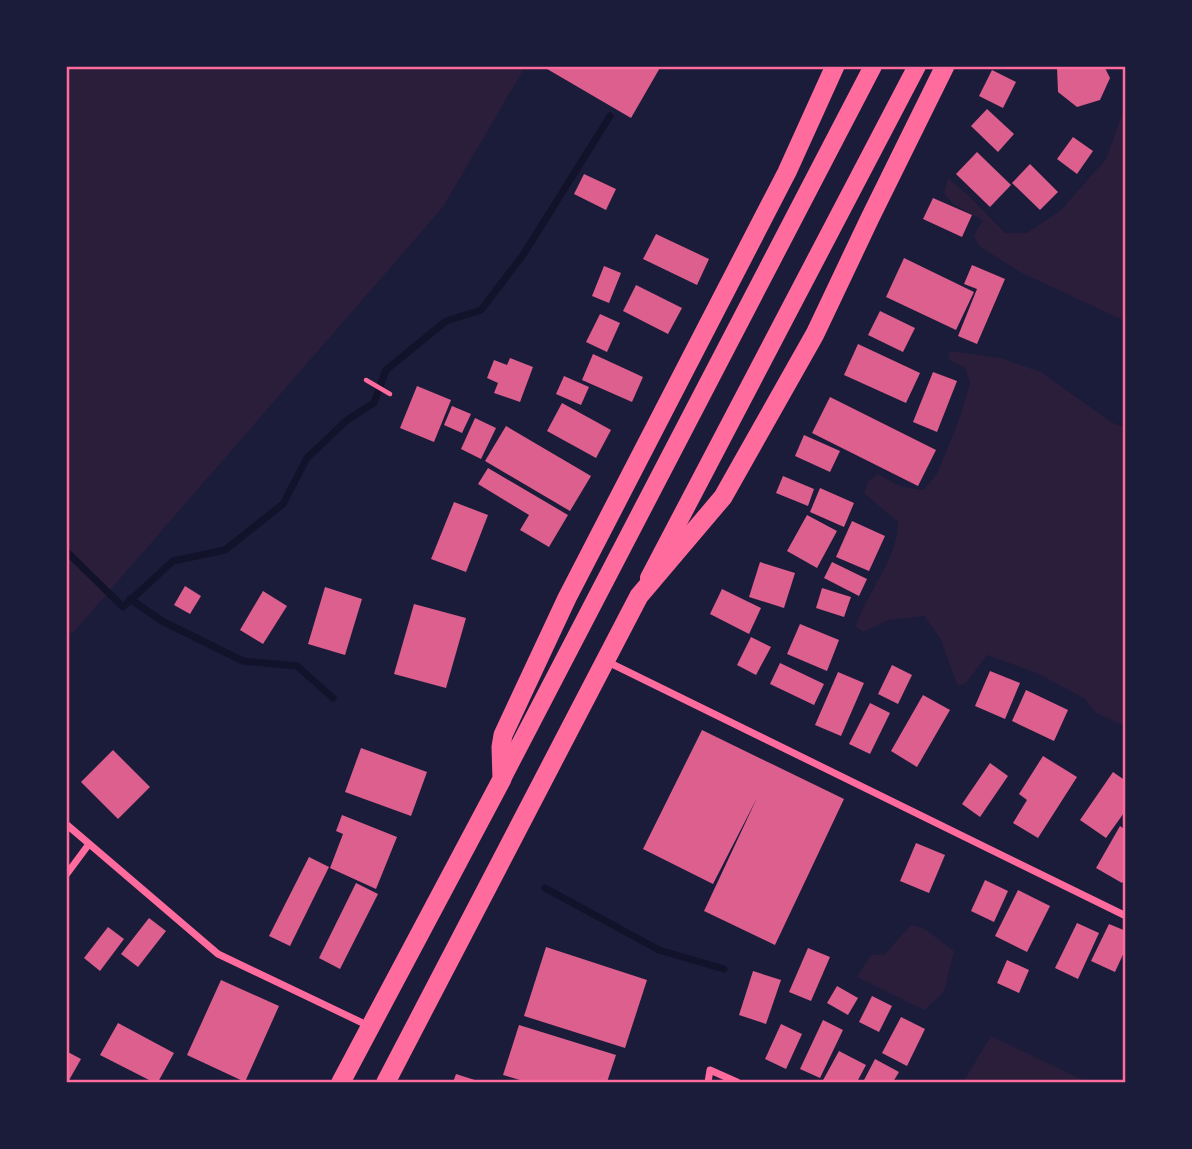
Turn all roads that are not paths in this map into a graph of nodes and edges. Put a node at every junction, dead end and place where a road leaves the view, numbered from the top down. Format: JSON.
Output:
{"nodes":[{"id":1,"x":835,"y":66,"type":"edge"},
{"id":2,"x":873,"y":66,"type":"edge"},
{"id":3,"x":917,"y":66,"type":"edge"},
{"id":4,"x":945,"y":66,"type":"edge"},
{"id":5,"x":639,"y":596,"type":"junction"},
{"id":6,"x":605,"y":661,"type":"junction"},
{"id":7,"x":502,"y":779,"type":"junction"},
{"id":8,"x":66,"y":824,"type":"edge"},
{"id":9,"x":89,"y":844,"type":"junction"},
{"id":10,"x":66,"y":875,"type":"edge"},
{"id":11,"x":1125,"y":916,"type":"edge"},
{"id":12,"x":369,"y":1026,"type":"junction"},
{"id":13,"x":341,"y":1083,"type":"edge"},
{"id":14,"x":386,"y":1083,"type":"edge"},
{"id":15,"x":708,"y":1083,"type":"edge"},
{"id":16,"x":737,"y":1083,"type":"edge"}],
"edges":[{"from":1,"to":7,"type":"highway"},
{"from":2,"to":7,"type":"main road"},
{"from":3,"to":5,"type":"main road"},
{"from":4,"to":5,"type":"highway"},
{"from":5,"to":6,"type":"highway"},
{"from":6,"to":11,"type":"street"},
{"from":6,"to":14,"type":"highway"},
{"from":7,"to":12,"type":"highway"},
{"from":8,"to":9,"type":"street"},
{"from":9,"to":10,"type":"street"},
{"from":9,"to":12,"type":"street"},
{"from":12,"to":13,"type":"highway"},
{"from":15,"to":16,"type":"street"}]}
